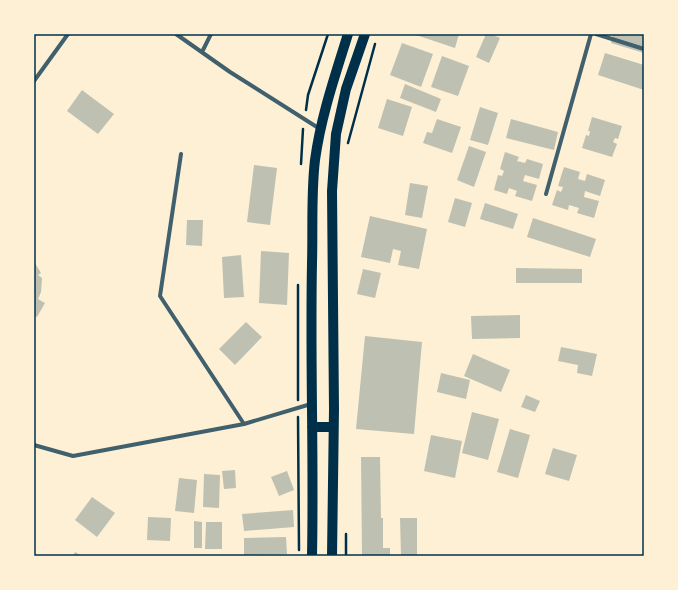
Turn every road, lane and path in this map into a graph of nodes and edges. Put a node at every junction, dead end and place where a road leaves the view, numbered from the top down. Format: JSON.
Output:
{"nodes":[{"id":1,"x":68,"y":34,"type":"edge"},
{"id":2,"x":176,"y":34,"type":"edge"},
{"id":3,"x":211,"y":34,"type":"edge"},
{"id":4,"x":348,"y":34,"type":"edge"},
{"id":5,"x":365,"y":34,"type":"edge"},
{"id":6,"x":591,"y":34,"type":"edge"},
{"id":7,"x":596,"y":34,"type":"edge"},
{"id":8,"x":376,"y":41,"type":"dead end"},
{"id":9,"x":644,"y":49,"type":"edge"},
{"id":10,"x":202,"y":52,"type":"junction"},
{"id":11,"x":34,"y":81,"type":"edge"},
{"id":12,"x":320,"y":130,"type":"junction"},
{"id":13,"x":348,"y":144,"type":"dead end"},
{"id":14,"x":181,"y":154,"type":"dead end"},
{"id":15,"x":546,"y":194,"type":"dead end"},
{"id":16,"x":312,"y":404,"type":"junction"},
{"id":17,"x":244,"y":424,"type":"junction"},
{"id":18,"x":312,"y":427,"type":"junction"},
{"id":19,"x":333,"y":427,"type":"junction"},
{"id":20,"x":34,"y":445,"type":"edge"},
{"id":21,"x":346,"y":532,"type":"dead end"},
{"id":22,"x":312,"y":556,"type":"edge"},
{"id":23,"x":332,"y":556,"type":"edge"},
{"id":24,"x":346,"y":556,"type":"edge"}],
"edges":[{"from":1,"to":11,"type":"street"},
{"from":2,"to":10,"type":"street"},
{"from":3,"to":10,"type":"street"},
{"from":4,"to":12,"type":"main road"},
{"from":5,"to":19,"type":"main road"},
{"from":6,"to":15,"type":"street"},
{"from":7,"to":9,"type":"street"},
{"from":8,"to":13,"type":"path"},
{"from":10,"to":12,"type":"street"},
{"from":12,"to":16,"type":"main road"},
{"from":14,"to":17,"type":"street"},
{"from":16,"to":17,"type":"street"},
{"from":16,"to":18,"type":"main road"},
{"from":17,"to":20,"type":"street"},
{"from":18,"to":19,"type":"main road"},
{"from":18,"to":22,"type":"main road"},
{"from":19,"to":23,"type":"main road"},
{"from":21,"to":24,"type":"path"}]}
